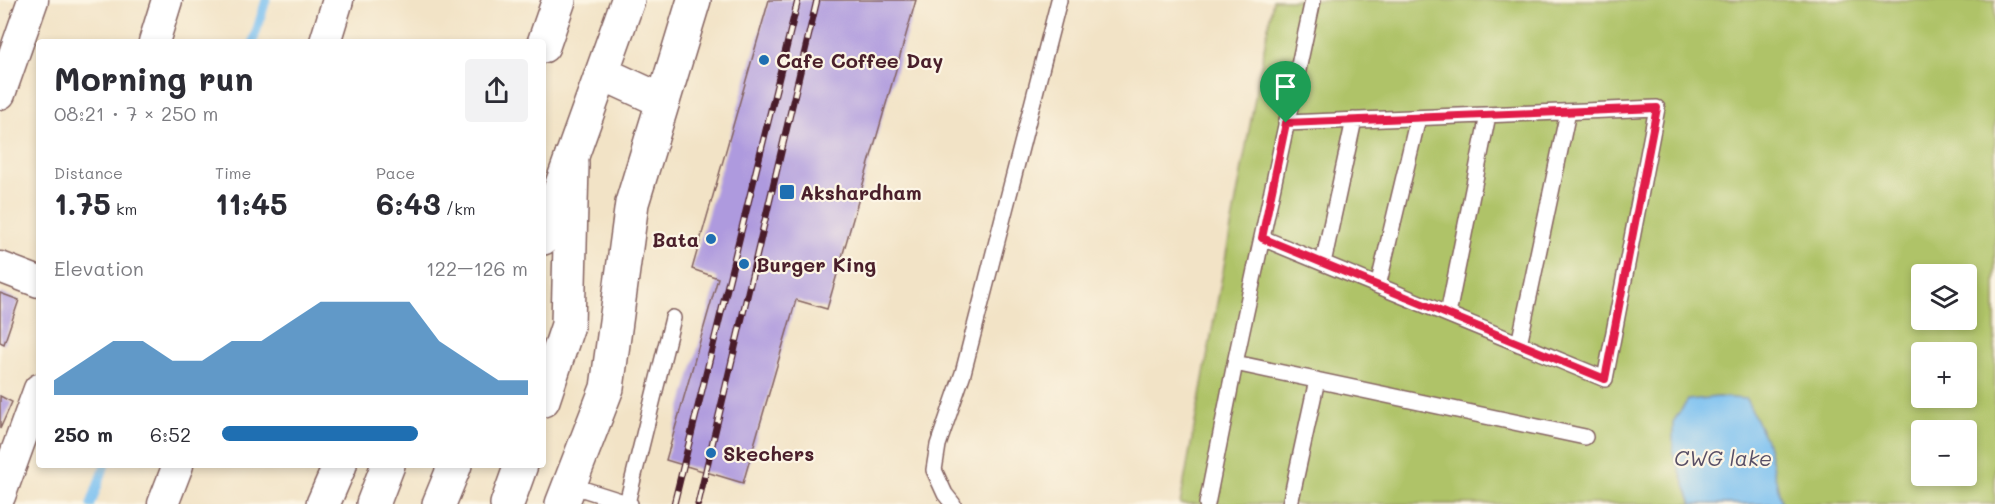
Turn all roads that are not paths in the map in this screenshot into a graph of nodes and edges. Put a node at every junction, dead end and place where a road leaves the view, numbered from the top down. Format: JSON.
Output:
{"nodes":[{"id":1,"x":33,"y":0,"type":"edge"},
{"id":2,"x":167,"y":0,"type":"edge"},
{"id":3,"x":338,"y":0,"type":"edge"},
{"id":4,"x":559,"y":0,"type":"edge"},
{"id":5,"x":628,"y":0,"type":"edge"},
{"id":6,"x":694,"y":0,"type":"edge"},
{"id":7,"x":1059,"y":0,"type":"edge"},
{"id":8,"x":1313,"y":0,"type":"edge"},
{"id":9,"x":155,"y":39,"type":"edge"},
{"id":10,"x":326,"y":39,"type":"edge"},
{"id":11,"x":545,"y":39,"type":"edge"},
{"id":12,"x":602,"y":73,"type":"junction"},
{"id":13,"x":0,"y":94,"type":"edge"},
{"id":14,"x":663,"y":101,"type":"junction"},
{"id":15,"x":1568,"y":112,"type":"junction"},
{"id":16,"x":1488,"y":115,"type":"junction"},
{"id":17,"x":1418,"y":118,"type":"junction"},
{"id":18,"x":1354,"y":120,"type":"junction"},
{"id":19,"x":1286,"y":123,"type":"junction"},
{"id":20,"x":572,"y":156,"type":"junction"},
{"id":21,"x":546,"y":230,"type":"edge"},
{"id":22,"x":1262,"y":238,"type":"junction"},
{"id":23,"x":1323,"y":263,"type":"junction"},
{"id":24,"x":0,"y":267,"type":"edge"},
{"id":25,"x":36,"y":281,"type":"edge"},
{"id":26,"x":1378,"y":285,"type":"junction"},
{"id":27,"x":1448,"y":314,"type":"junction"},
{"id":28,"x":673,"y":318,"type":"dead end"},
{"id":29,"x":1519,"y":344,"type":"junction"},
{"id":30,"x":1235,"y":363,"type":"junction"},
{"id":31,"x":1317,"y":380,"type":"junction"},
{"id":32,"x":546,"y":391,"type":"edge"},
{"id":33,"x":36,"y":397,"type":"edge"},
{"id":34,"x":1585,"y":437,"type":"dead end"},
{"id":35,"x":177,"y":468,"type":"edge"},
{"id":36,"x":339,"y":468,"type":"edge"},
{"id":37,"x":387,"y":468,"type":"edge"},
{"id":38,"x":453,"y":468,"type":"edge"},
{"id":39,"x":520,"y":468,"type":"edge"},
{"id":40,"x":566,"y":494,"type":"edge"},
{"id":41,"x":0,"y":496,"type":"edge"},
{"id":42,"x":629,"y":503,"type":"edge"},
{"id":43,"x":163,"y":504,"type":"edge"},
{"id":44,"x":323,"y":504,"type":"edge"},
{"id":45,"x":373,"y":504,"type":"edge"},
{"id":46,"x":438,"y":504,"type":"edge"},
{"id":47,"x":507,"y":504,"type":"edge"},
{"id":48,"x":953,"y":504,"type":"edge"},
{"id":49,"x":1207,"y":504,"type":"edge"},
{"id":50,"x":1290,"y":504,"type":"edge"}],
"edges":[{"from":1,"to":13,"type":"street"},
{"from":2,"to":9,"type":"street"},
{"from":3,"to":10,"type":"street"},
{"from":4,"to":11,"type":"main road"},
{"from":5,"to":12,"type":"main road"},
{"from":6,"to":14,"type":"main road"},
{"from":7,"to":48,"type":"lane"},
{"from":8,"to":19,"type":"lane"},
{"from":12,"to":14,"type":"main road"},
{"from":12,"to":20,"type":"main road"},
{"from":14,"to":40,"type":"main road"},
{"from":15,"to":16,"type":"lane"},
{"from":15,"to":29,"type":"lane"},
{"from":15,"to":29,"type":"lane"},
{"from":16,"to":17,"type":"lane"},
{"from":16,"to":27,"type":"lane"},
{"from":17,"to":18,"type":"lane"},
{"from":17,"to":26,"type":"lane"},
{"from":18,"to":19,"type":"lane"},
{"from":18,"to":23,"type":"lane"},
{"from":19,"to":22,"type":"lane"},
{"from":20,"to":21,"type":"main road"},
{"from":20,"to":32,"type":"main road"},
{"from":22,"to":23,"type":"lane"},
{"from":22,"to":30,"type":"lane"},
{"from":23,"to":26,"type":"lane"},
{"from":24,"to":25,"type":"street"},
{"from":26,"to":27,"type":"lane"},
{"from":27,"to":29,"type":"lane"},
{"from":28,"to":42,"type":"lane"},
{"from":30,"to":31,"type":"lane"},
{"from":30,"to":49,"type":"lane"},
{"from":31,"to":34,"type":"lane"},
{"from":31,"to":50,"type":"lane"},
{"from":33,"to":41,"type":"street"},
{"from":35,"to":43,"type":"street"},
{"from":36,"to":44,"type":"main road"},
{"from":37,"to":45,"type":"main road"},
{"from":38,"to":46,"type":"main road"},
{"from":39,"to":47,"type":"main road"},
{"from":40,"to":42,"type":"lane"}]}
